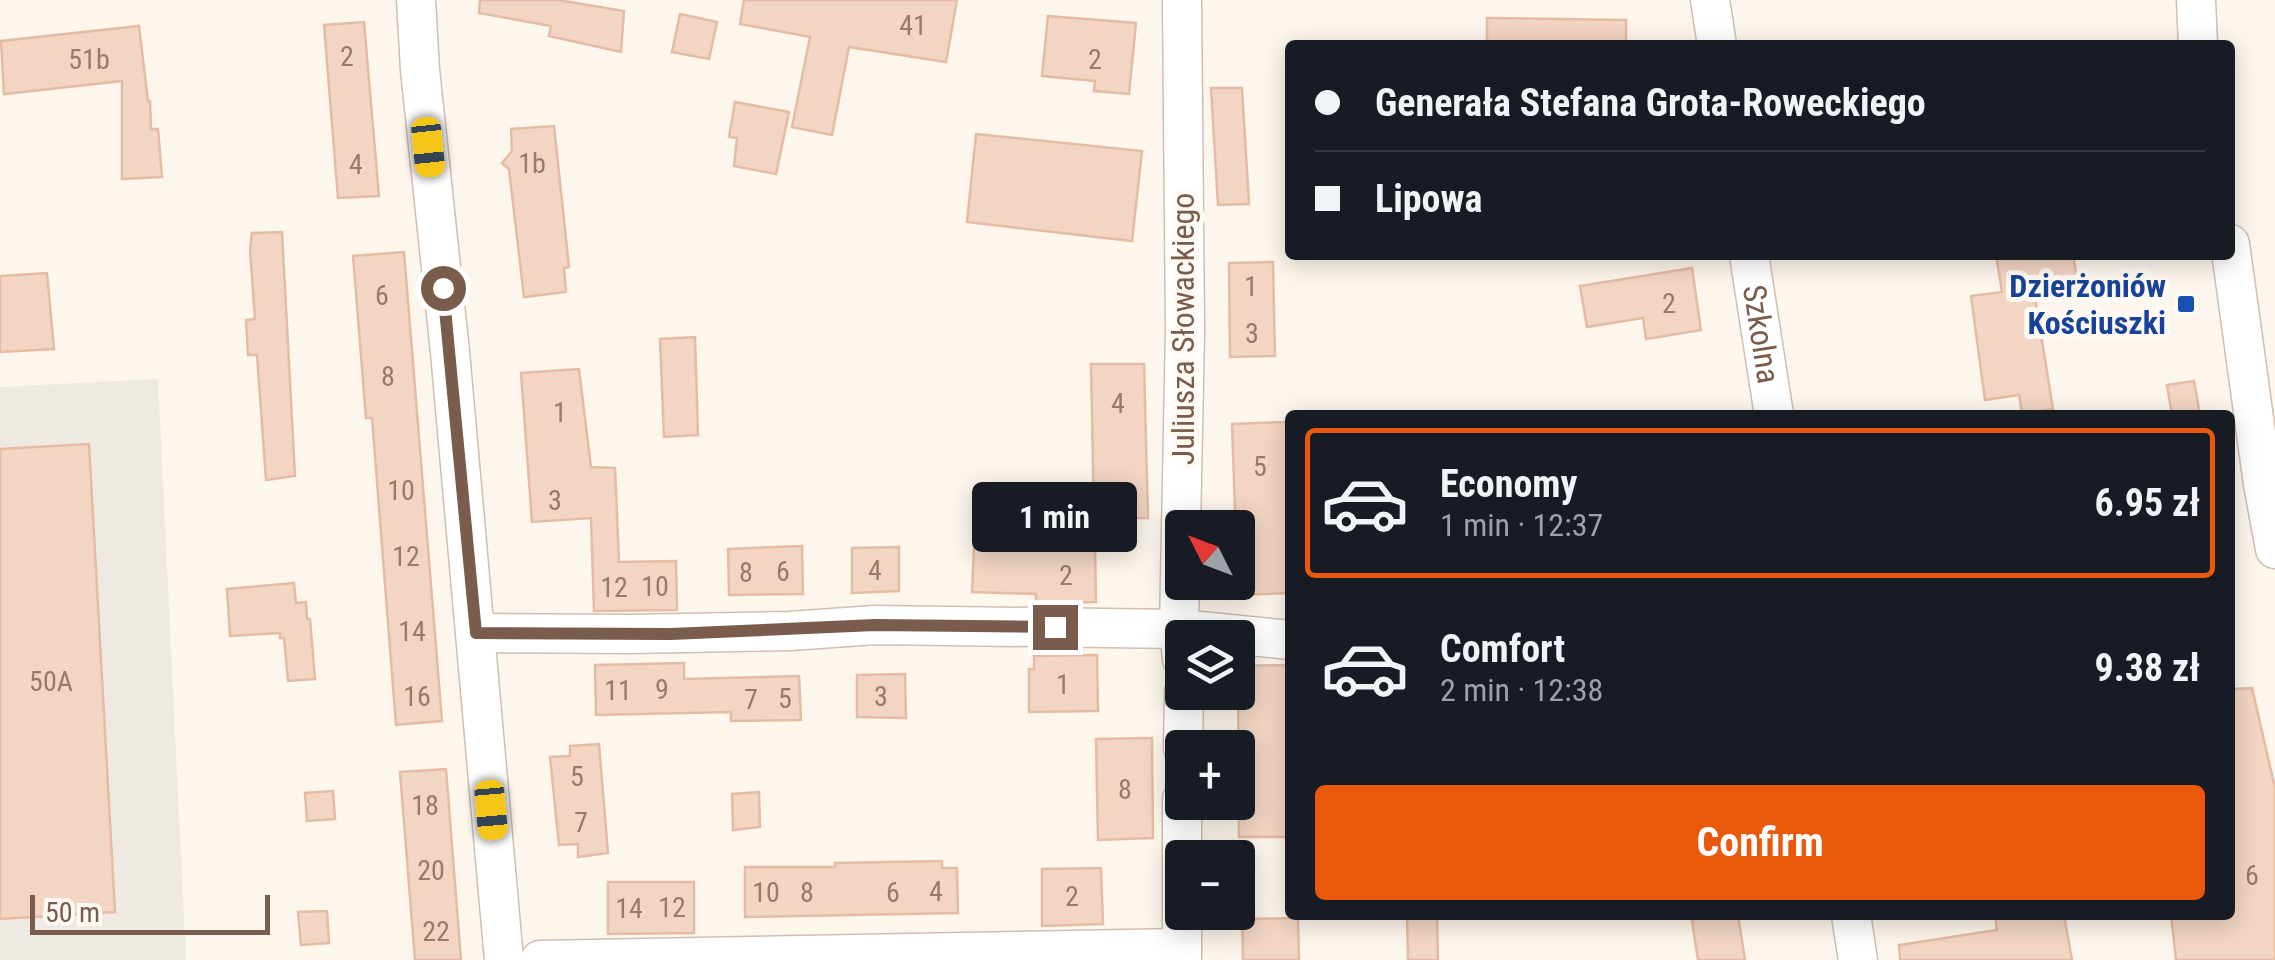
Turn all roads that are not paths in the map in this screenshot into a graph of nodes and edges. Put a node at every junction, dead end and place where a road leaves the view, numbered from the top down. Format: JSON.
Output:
{"nodes":[{"id":1,"x":416,"y":0,"type":"edge"},
{"id":2,"x":1182,"y":0,"type":"edge"},
{"id":3,"x":1710,"y":0,"type":"edge"},
{"id":4,"x":2196,"y":0,"type":"edge"},
{"id":5,"x":1716,"y":40,"type":"edge"},
{"id":6,"x":2198,"y":40,"type":"edge"},
{"id":7,"x":1750,"y":260,"type":"edge"},
{"id":8,"x":2232,"y":260,"type":"edge"},
{"id":9,"x":1773,"y":410,"type":"edge"},
{"id":10,"x":2275,"y":549,"type":"edge"},
{"id":11,"x":1181,"y":620,"type":"edge"},
{"id":12,"x":476,"y":633,"type":"junction"},
{"id":13,"x":1285,"y":640,"type":"edge"},
{"id":14,"x":1255,"y":641,"type":"edge"},
{"id":15,"x":1165,"y":643,"type":"edge"},
{"id":16,"x":1182,"y":820,"type":"edge"},
{"id":17,"x":1852,"y":920,"type":"edge"},
{"id":18,"x":1182,"y":954,"type":"edge"},
{"id":19,"x":504,"y":960,"type":"edge"},
{"id":20,"x":540,"y":960,"type":"edge"},
{"id":21,"x":1858,"y":960,"type":"edge"}],
"edges":[{"from":1,"to":12,"type":"street"},
{"from":2,"to":11,"type":"street","name":"Juliusza Słowackiego"},
{"from":3,"to":5,"type":"street"},
{"from":4,"to":6,"type":"street"},
{"from":7,"to":9,"type":"street","name":"Szkolna"},
{"from":8,"to":10,"type":"street"},
{"from":12,"to":15,"type":"street"},
{"from":12,"to":19,"type":"street"},
{"from":13,"to":14,"type":"street"},
{"from":16,"to":18,"type":"street"},
{"from":17,"to":21,"type":"street"},
{"from":18,"to":20,"type":"street"}]}
